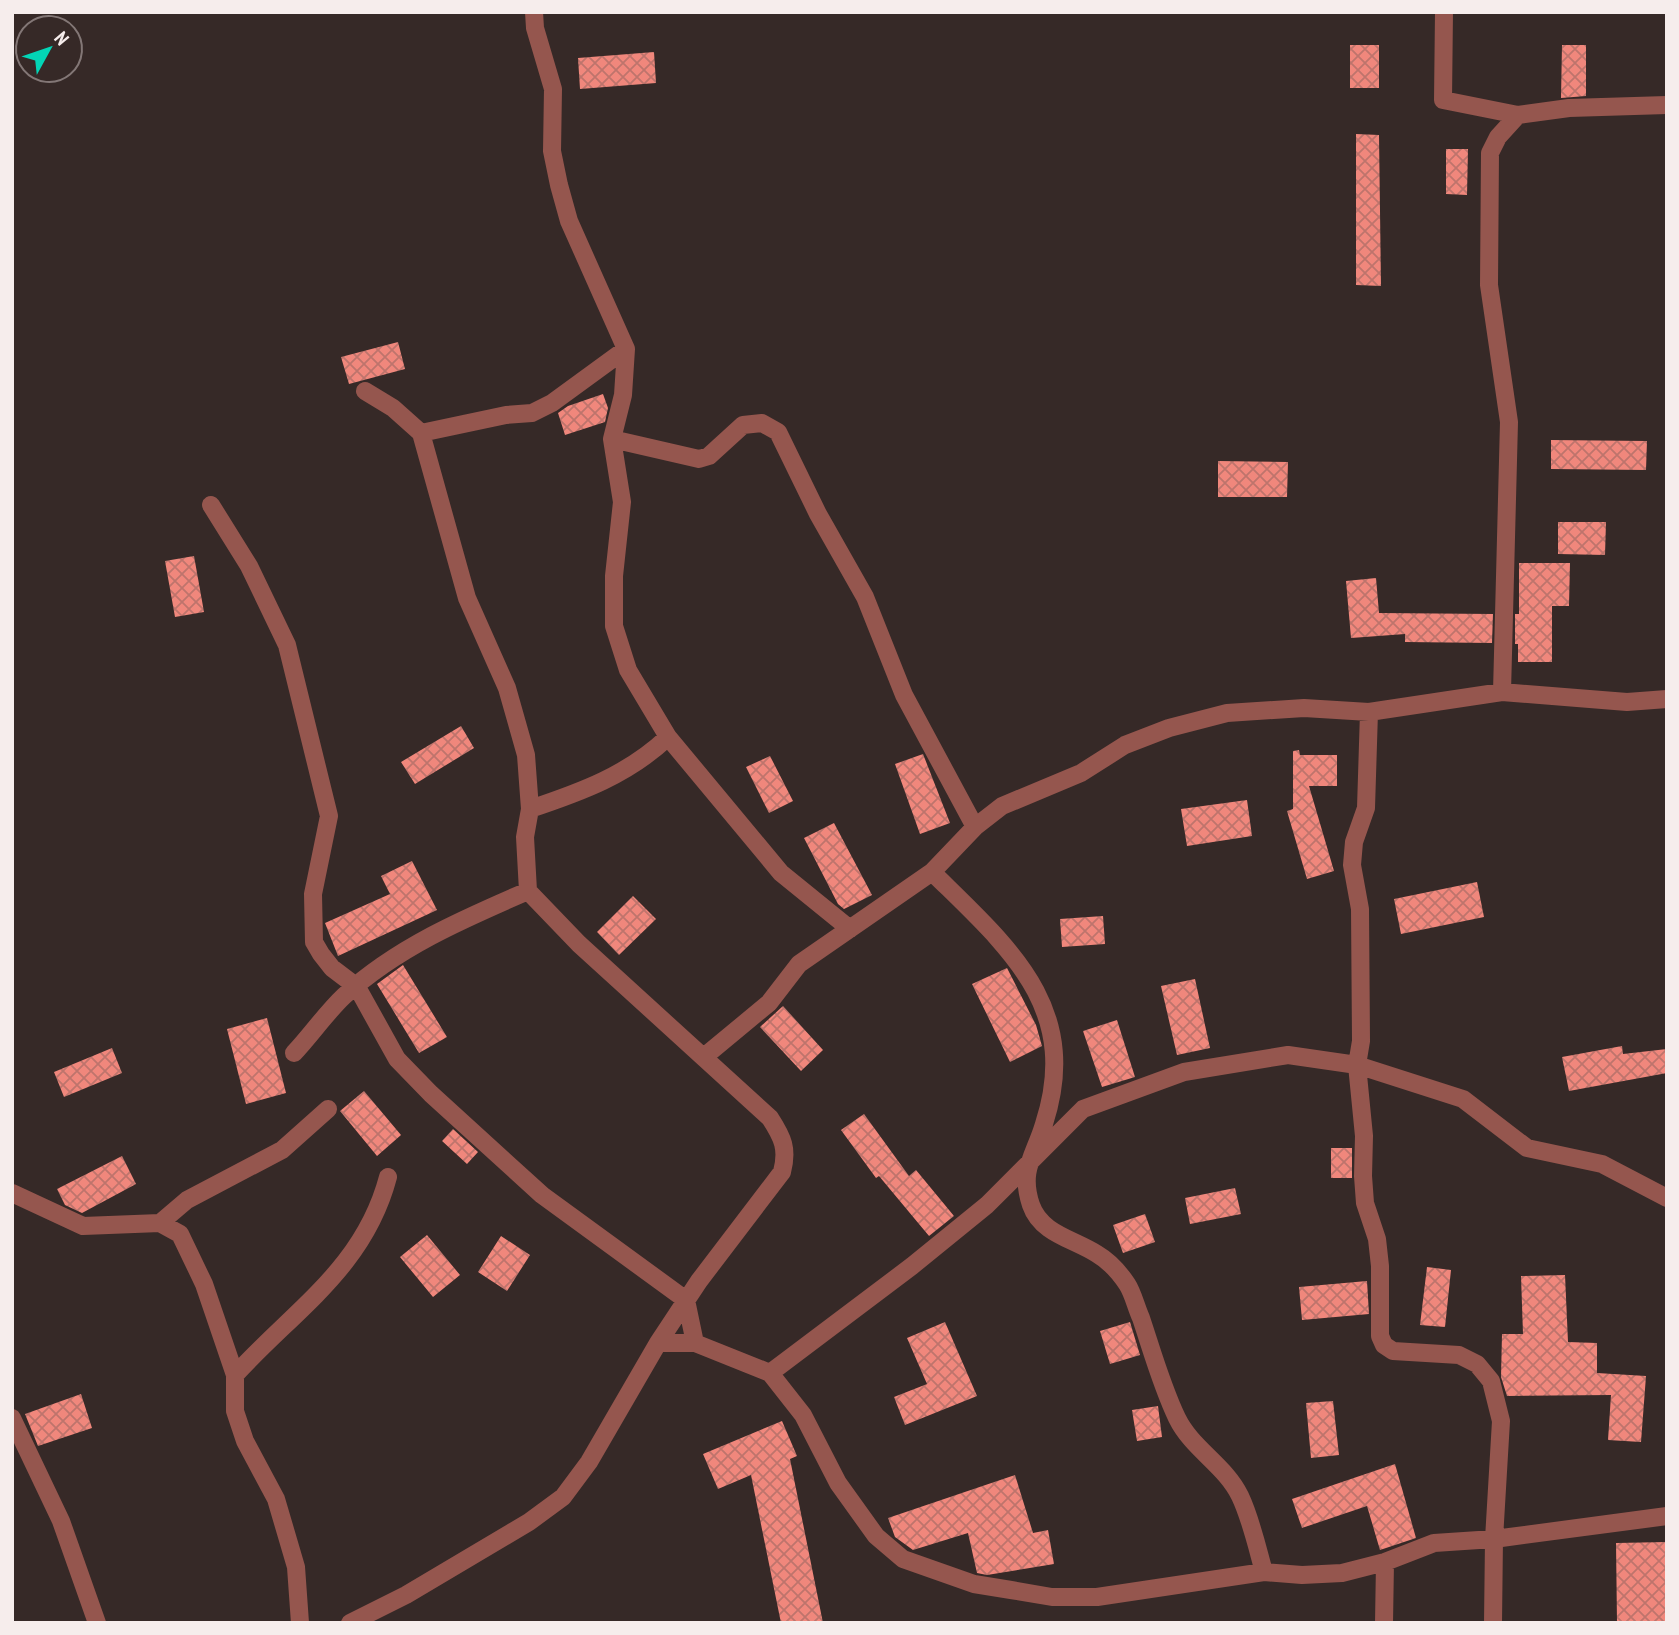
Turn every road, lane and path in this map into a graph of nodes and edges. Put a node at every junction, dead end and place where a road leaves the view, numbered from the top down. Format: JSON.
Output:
{"nodes":[{"id":1,"x":534,"y":12,"type":"edge"},
{"id":2,"x":1444,"y":12,"type":"edge"},
{"id":3,"x":1667,"y":104,"type":"edge"},
{"id":4,"x":1518,"y":114,"type":"junction"},
{"id":5,"x":626,"y":349,"type":"junction"},
{"id":6,"x":365,"y":391,"type":"dead end"},
{"id":7,"x":421,"y":433,"type":"junction"},
{"id":8,"x":612,"y":439,"type":"junction"},
{"id":9,"x":211,"y":505,"type":"dead end"},
{"id":10,"x":1502,"y":692,"type":"junction"},
{"id":11,"x":1667,"y":699,"type":"edge"},
{"id":12,"x":1369,"y":712,"type":"junction"},
{"id":13,"x":668,"y":737,"type":"junction"},
{"id":14,"x":530,"y":809,"type":"junction"},
{"id":15,"x":975,"y":827,"type":"junction"},
{"id":16,"x":932,"y":872,"type":"junction"},
{"id":17,"x":528,"y":891,"type":"junction"},
{"id":18,"x":850,"y":929,"type":"junction"},
{"id":19,"x":357,"y":986,"type":"junction"},
{"id":20,"x":294,"y":1054,"type":"dead end"},
{"id":21,"x":705,"y":1056,"type":"junction"},
{"id":22,"x":1357,"y":1065,"type":"junction"},
{"id":23,"x":328,"y":1109,"type":"dead end"},
{"id":24,"x":1025,"y":1169,"type":"junction"},
{"id":25,"x":388,"y":1177,"type":"dead end"},
{"id":26,"x":12,"y":1193,"type":"edge"},
{"id":27,"x":1667,"y":1198,"type":"edge"},
{"id":28,"x":160,"y":1223,"type":"junction"},
{"id":29,"x":687,"y":1300,"type":"junction"},
{"id":30,"x":658,"y":1343,"type":"junction"},
{"id":31,"x":695,"y":1343,"type":"junction"},
{"id":32,"x":769,"y":1373,"type":"junction"},
{"id":33,"x":235,"y":1375,"type":"junction"},
{"id":34,"x":12,"y":1418,"type":"edge"},
{"id":35,"x":1667,"y":1516,"type":"edge"},
{"id":36,"x":1494,"y":1539,"type":"junction"},
{"id":37,"x":1385,"y":1562,"type":"junction"},
{"id":38,"x":1264,"y":1572,"type":"junction"},
{"id":39,"x":97,"y":1623,"type":"edge"},
{"id":40,"x":300,"y":1623,"type":"edge"},
{"id":41,"x":350,"y":1623,"type":"edge"},
{"id":42,"x":1384,"y":1623,"type":"edge"},
{"id":43,"x":1493,"y":1623,"type":"edge"}],
"edges":[{"from":1,"to":5,"type":"street"},
{"from":2,"to":4,"type":"street"},
{"from":3,"to":4,"type":"street"},
{"from":4,"to":10,"type":"street"},
{"from":5,"to":7,"type":"street"},
{"from":5,"to":8,"type":"street"},
{"from":6,"to":7,"type":"street"},
{"from":7,"to":14,"type":"street"},
{"from":8,"to":13,"type":"street"},
{"from":8,"to":15,"type":"street"},
{"from":9,"to":19,"type":"street"},
{"from":10,"to":11,"type":"street"},
{"from":10,"to":12,"type":"street"},
{"from":12,"to":15,"type":"street"},
{"from":12,"to":22,"type":"street"},
{"from":13,"to":14,"type":"street"},
{"from":13,"to":18,"type":"street"},
{"from":14,"to":17,"type":"street"},
{"from":15,"to":16,"type":"street"},
{"from":16,"to":18,"type":"street"},
{"from":16,"to":24,"type":"street"},
{"from":17,"to":19,"type":"street"},
{"from":17,"to":21,"type":"street"},
{"from":18,"to":21,"type":"street"},
{"from":19,"to":20,"type":"street"},
{"from":19,"to":29,"type":"street"},
{"from":21,"to":29,"type":"street"},
{"from":22,"to":24,"type":"street"},
{"from":22,"to":27,"type":"street"},
{"from":22,"to":36,"type":"street"},
{"from":23,"to":28,"type":"street"},
{"from":24,"to":32,"type":"street"},
{"from":24,"to":38,"type":"street"},
{"from":25,"to":33,"type":"street"},
{"from":26,"to":28,"type":"street"},
{"from":28,"to":33,"type":"street"},
{"from":29,"to":30,"type":"street"},
{"from":29,"to":31,"type":"street"},
{"from":30,"to":31,"type":"street"},
{"from":30,"to":41,"type":"street"},
{"from":31,"to":32,"type":"street"},
{"from":32,"to":38,"type":"street"},
{"from":33,"to":40,"type":"street"},
{"from":34,"to":39,"type":"street"},
{"from":35,"to":36,"type":"street"},
{"from":36,"to":37,"type":"street"},
{"from":36,"to":43,"type":"street"},
{"from":37,"to":38,"type":"street"},
{"from":37,"to":42,"type":"street"}]}
